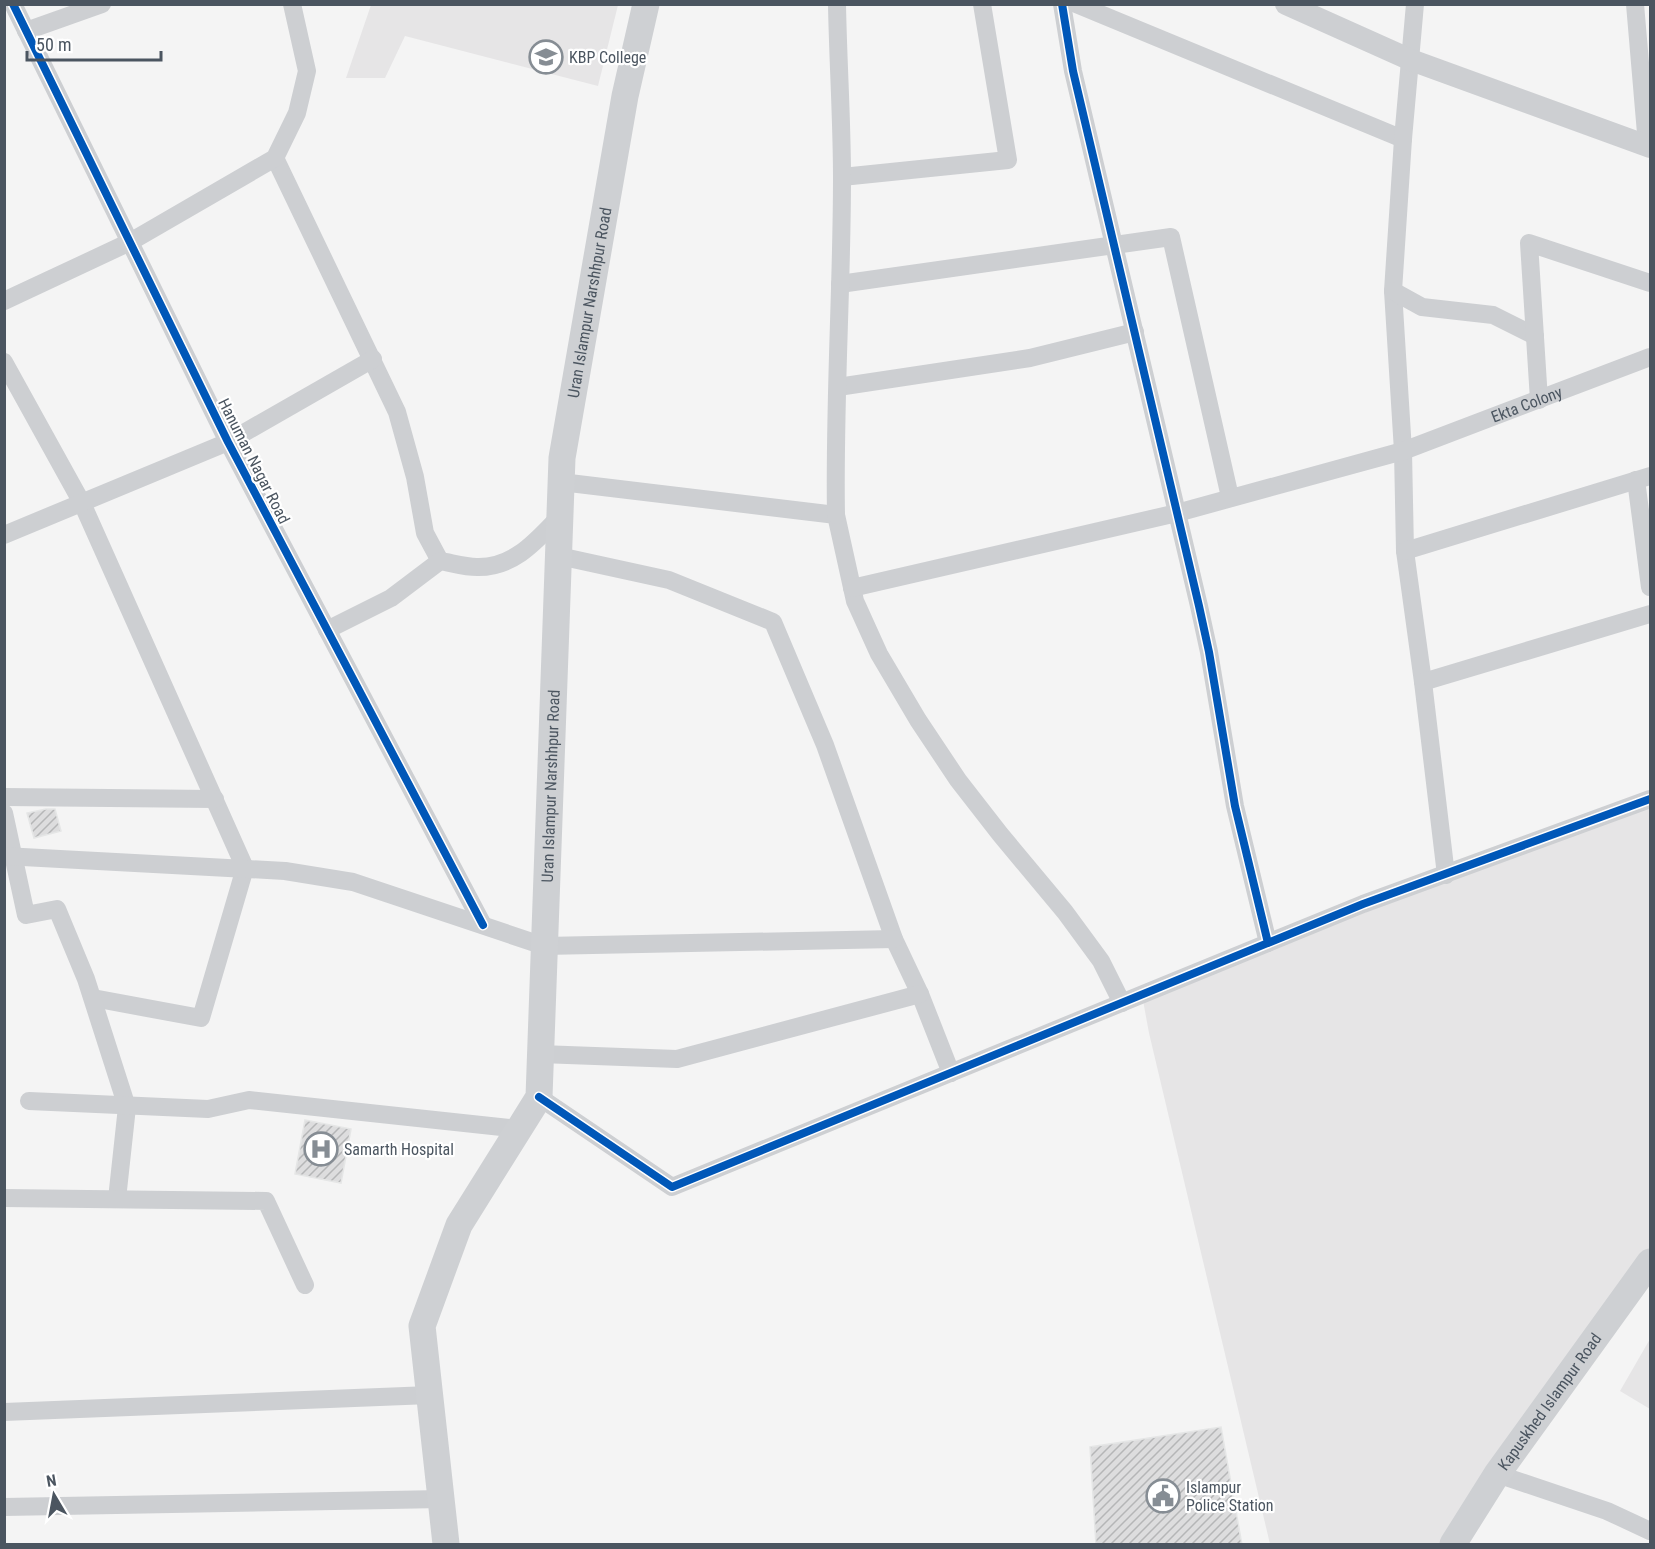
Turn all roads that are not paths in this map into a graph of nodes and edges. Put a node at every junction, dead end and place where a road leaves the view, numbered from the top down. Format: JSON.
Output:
{"nodes":[{"id":1,"x":13,"y":4,"type":"edge"},
{"id":2,"x":102,"y":4,"type":"edge"},
{"id":3,"x":292,"y":4,"type":"edge"},
{"id":4,"x":646,"y":4,"type":"edge"},
{"id":5,"x":837,"y":4,"type":"edge"},
{"id":6,"x":982,"y":4,"type":"edge"},
{"id":7,"x":1062,"y":4,"type":"edge"},
{"id":8,"x":1076,"y":4,"type":"edge"},
{"id":9,"x":1286,"y":4,"type":"edge"},
{"id":10,"x":1415,"y":4,"type":"edge"},
{"id":11,"x":1635,"y":4,"type":"edge"},
{"id":12,"x":26,"y":31,"type":"junction"},
{"id":13,"x":1411,"y":60,"type":"junction"},
{"id":14,"x":1402,"y":139,"type":"junction"},
{"id":15,"x":1648,"y":146,"type":"edge"},
{"id":16,"x":275,"y":158,"type":"junction"},
{"id":17,"x":842,"y":177,"type":"junction"},
{"id":18,"x":130,"y":242,"type":"junction"},
{"id":19,"x":1114,"y":245,"type":"junction"},
{"id":20,"x":1650,"y":283,"type":"edge"},
{"id":21,"x":840,"y":284,"type":"junction"},
{"id":22,"x":1393,"y":291,"type":"junction"},
{"id":23,"x":4,"y":301,"type":"edge"},
{"id":24,"x":1135,"y":332,"type":"junction"},
{"id":25,"x":1535,"y":336,"type":"junction"},
{"id":26,"x":1650,"y":357,"type":"edge"},
{"id":27,"x":373,"y":359,"type":"junction"},
{"id":28,"x":4,"y":362,"type":"edge"},
{"id":29,"x":838,"y":387,"type":"junction"},
{"id":30,"x":1539,"y":400,"type":"junction"},
{"id":31,"x":228,"y":442,"type":"junction"},
{"id":32,"x":1403,"y":451,"type":"junction"},
{"id":33,"x":1643,"y":478,"type":"edge"},
{"id":34,"x":561,"y":482,"type":"junction"},
{"id":35,"x":1230,"y":497,"type":"junction"},
{"id":36,"x":82,"y":503,"type":"junction"},
{"id":37,"x":1177,"y":513,"type":"junction"},
{"id":38,"x":836,"y":515,"type":"junction"},
{"id":39,"x":560,"y":516,"type":"junction"},
{"id":40,"x":4,"y":535,"type":"edge"},
{"id":41,"x":1405,"y":551,"type":"junction"},
{"id":42,"x":558,"y":556,"type":"junction"},
{"id":43,"x":440,"y":561,"type":"junction"},
{"id":44,"x":1649,"y":563,"type":"edge"},
{"id":45,"x":1650,"y":587,"type":"edge"},
{"id":46,"x":852,"y":588,"type":"junction"},
{"id":47,"x":1650,"y":614,"type":"edge"},
{"id":48,"x":327,"y":630,"type":"junction"},
{"id":49,"x":1423,"y":682,"type":"junction"},
{"id":50,"x":4,"y":797,"type":"edge"},
{"id":51,"x":215,"y":799,"type":"junction"},
{"id":52,"x":1650,"y":799,"type":"edge"},
{"id":53,"x":4,"y":813,"type":"edge"},
{"id":54,"x":9,"y":856,"type":"edge"},
{"id":55,"x":245,"y":868,"type":"junction"},
{"id":56,"x":1446,"y":875,"type":"junction"},
{"id":57,"x":483,"y":925,"type":"junction"},
{"id":58,"x":894,"y":939,"type":"junction"},
{"id":59,"x":1268,"y":943,"type":"junction"},
{"id":60,"x":544,"y":946,"type":"junction"},
{"id":61,"x":920,"y":994,"type":"junction"},
{"id":62,"x":93,"y":998,"type":"junction"},
{"id":63,"x":1122,"y":1003,"type":"junction"},
{"id":64,"x":540,"y":1054,"type":"junction"},
{"id":65,"x":951,"y":1073,"type":"junction"},
{"id":66,"x":539,"y":1097,"type":"junction"},
{"id":67,"x":29,"y":1101,"type":"dead end"},
{"id":68,"x":127,"y":1107,"type":"junction"},
{"id":69,"x":519,"y":1129,"type":"junction"},
{"id":70,"x":4,"y":1198,"type":"edge"},
{"id":71,"x":117,"y":1199,"type":"junction"},
{"id":72,"x":1650,"y":1262,"type":"edge"},
{"id":73,"x":305,"y":1286,"type":"dead end"},
{"id":74,"x":430,"y":1395,"type":"junction"},
{"id":75,"x":4,"y":1412,"type":"edge"},
{"id":76,"x":1497,"y":1474,"type":"junction"},
{"id":77,"x":442,"y":1498,"type":"junction"},
{"id":78,"x":4,"y":1507,"type":"edge"},
{"id":79,"x":1650,"y":1532,"type":"edge"},
{"id":80,"x":446,"y":1545,"type":"edge"},
{"id":81,"x":1453,"y":1545,"type":"edge"}],
"edges":[{"from":1,"to":12,"type":"street","name":"Hanuman Nagar Road"},
{"from":2,"to":12,"type":"street"},
{"from":3,"to":16,"type":"street"},
{"from":4,"to":34,"type":"main road","name":"Uran Islampur Narshhpur Road"},
{"from":5,"to":17,"type":"street"},
{"from":6,"to":17,"type":"street"},
{"from":7,"to":19,"type":"street"},
{"from":8,"to":14,"type":"street"},
{"from":9,"to":13,"type":"street"},
{"from":10,"to":13,"type":"street"},
{"from":11,"to":15,"type":"street"},
{"from":12,"to":18,"type":"street","name":"Hanuman Nagar Road"},
{"from":13,"to":14,"type":"street"},
{"from":13,"to":15,"type":"street"},
{"from":14,"to":22,"type":"street"},
{"from":16,"to":18,"type":"street"},
{"from":16,"to":27,"type":"street"},
{"from":17,"to":21,"type":"street"},
{"from":18,"to":23,"type":"street"},
{"from":18,"to":31,"type":"street","name":"Hanuman Nagar Road"},
{"from":19,"to":21,"type":"street"},
{"from":19,"to":24,"type":"street"},
{"from":19,"to":35,"type":"street"},
{"from":20,"to":25,"type":"street"},
{"from":21,"to":29,"type":"street"},
{"from":22,"to":25,"type":"street"},
{"from":22,"to":32,"type":"street"},
{"from":24,"to":29,"type":"street"},
{"from":24,"to":37,"type":"street"},
{"from":25,"to":30,"type":"street"},
{"from":26,"to":30,"type":"street","name":"Ekta Colony"},
{"from":27,"to":31,"type":"street"},
{"from":27,"to":43,"type":"street"},
{"from":28,"to":36,"type":"street"},
{"from":29,"to":38,"type":"street"},
{"from":30,"to":32,"type":"street","name":"Ekta Colony"},
{"from":31,"to":36,"type":"street"},
{"from":31,"to":48,"type":"street","name":"Hanuman Nagar Road"},
{"from":32,"to":35,"type":"street","name":"Ekta Colony"},
{"from":32,"to":41,"type":"street"},
{"from":33,"to":41,"type":"street"},
{"from":33,"to":44,"type":"street"},
{"from":34,"to":38,"type":"street"},
{"from":34,"to":39,"type":"main road","name":"Uran Islampur Narshhpur Road"},
{"from":35,"to":37,"type":"street","name":"Ekta Colony"},
{"from":36,"to":40,"type":"street"},
{"from":36,"to":51,"type":"street"},
{"from":37,"to":46,"type":"street","name":"Ekta Colony"},
{"from":37,"to":59,"type":"street"},
{"from":38,"to":46,"type":"street"},
{"from":39,"to":42,"type":"main road","name":"Uran Islampur Narshhpur Road"},
{"from":39,"to":43,"type":"street"},
{"from":41,"to":49,"type":"street"},
{"from":42,"to":58,"type":"street"},
{"from":42,"to":60,"type":"main road","name":"Uran Islampur Narshhpur Road"},
{"from":43,"to":48,"type":"street"},
{"from":44,"to":45,"type":"street"},
{"from":46,"to":63,"type":"street"},
{"from":47,"to":49,"type":"street"},
{"from":48,"to":57,"type":"street","name":"Hanuman Nagar Road"},
{"from":49,"to":56,"type":"street"},
{"from":50,"to":51,"type":"street"},
{"from":51,"to":55,"type":"street"},
{"from":52,"to":56,"type":"street"},
{"from":53,"to":54,"type":"street"},
{"from":54,"to":55,"type":"street"},
{"from":54,"to":62,"type":"street"},
{"from":55,"to":57,"type":"street"},
{"from":55,"to":62,"type":"street"},
{"from":56,"to":59,"type":"street"},
{"from":57,"to":60,"type":"street"},
{"from":58,"to":60,"type":"street"},
{"from":58,"to":61,"type":"street"},
{"from":59,"to":63,"type":"street"},
{"from":60,"to":64,"type":"main road","name":"Uran Islampur Narshhpur Road"},
{"from":61,"to":64,"type":"street"},
{"from":61,"to":65,"type":"street"},
{"from":62,"to":68,"type":"street"},
{"from":63,"to":65,"type":"street"},
{"from":64,"to":66,"type":"main road","name":"Uran Islampur Narshhpur Road"},
{"from":65,"to":66,"type":"street"},
{"from":66,"to":69,"type":"main road"},
{"from":67,"to":68,"type":"street"},
{"from":68,"to":69,"type":"street"},
{"from":68,"to":71,"type":"street"},
{"from":69,"to":74,"type":"main road"},
{"from":70,"to":71,"type":"street"},
{"from":71,"to":73,"type":"street"},
{"from":72,"to":76,"type":"main road","name":"Kapuskhed Islampur Road"},
{"from":74,"to":75,"type":"street"},
{"from":74,"to":77,"type":"main road"},
{"from":76,"to":79,"type":"street"},
{"from":76,"to":81,"type":"main road","name":"Kapuskhed Islampur Road"},
{"from":77,"to":78,"type":"street"},
{"from":77,"to":80,"type":"main road"}]}
